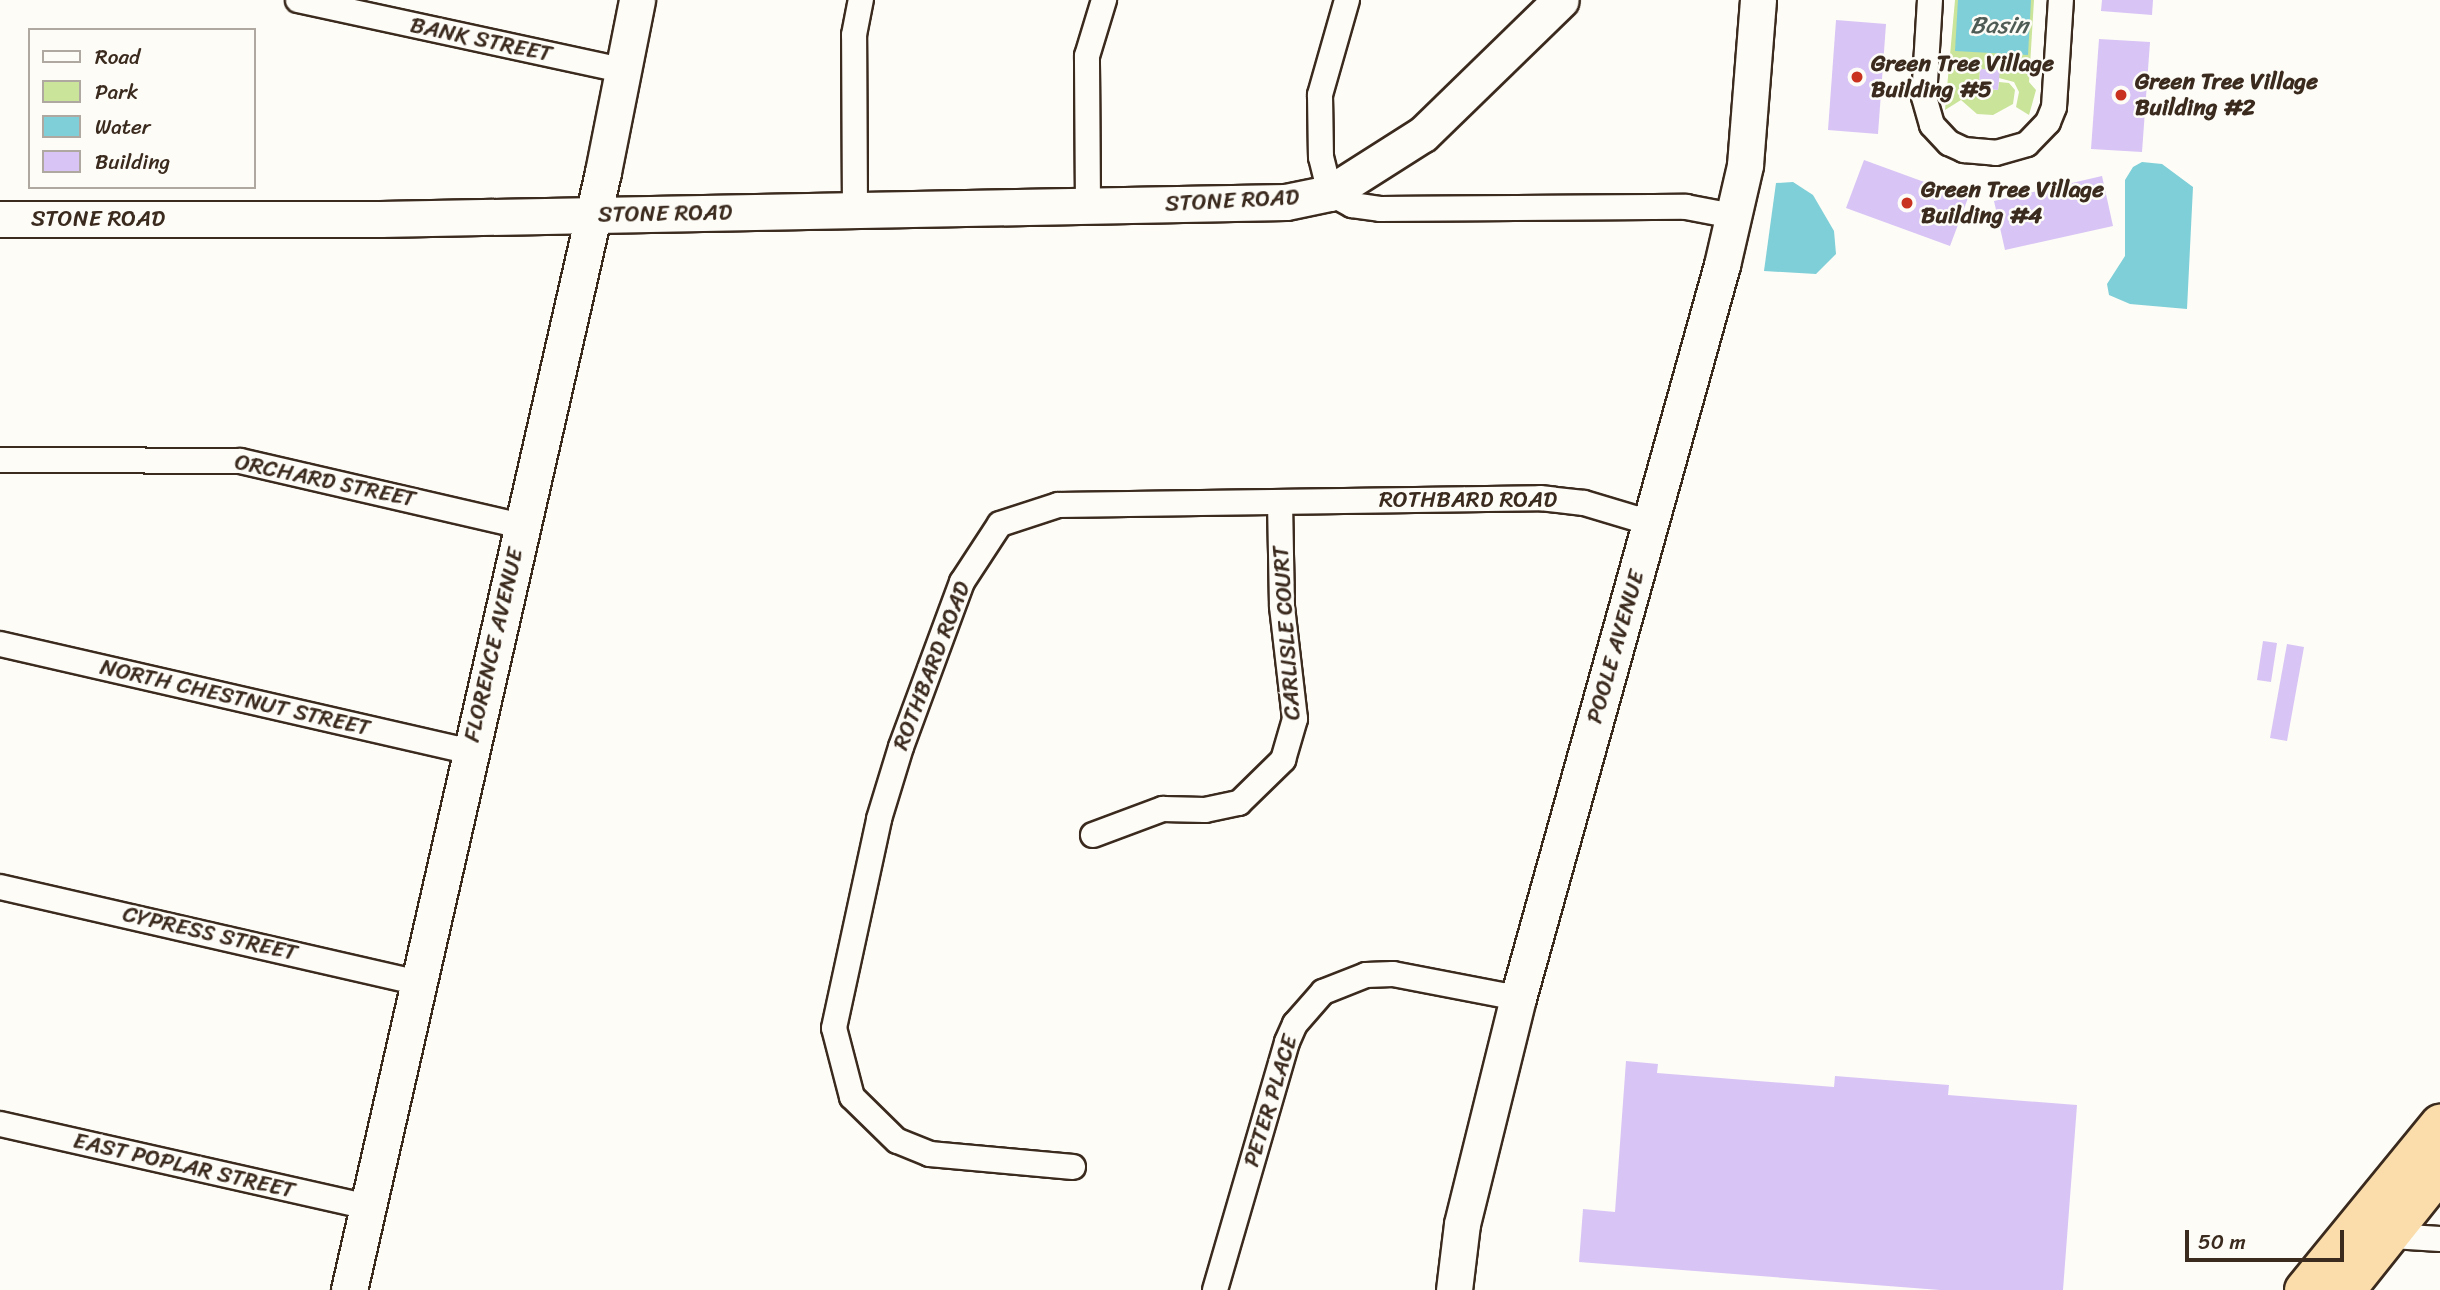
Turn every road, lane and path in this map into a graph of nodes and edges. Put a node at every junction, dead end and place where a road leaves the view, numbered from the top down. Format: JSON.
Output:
{"nodes":[{"id":1,"x":298,"y":0,"type":"edge"},
{"id":2,"x":637,"y":0,"type":"edge"},
{"id":3,"x":861,"y":0,"type":"edge"},
{"id":4,"x":1104,"y":0,"type":"edge"},
{"id":5,"x":1347,"y":0,"type":"edge"},
{"id":6,"x":1561,"y":0,"type":"edge"},
{"id":7,"x":1758,"y":0,"type":"edge"},
{"id":8,"x":1930,"y":0,"type":"edge"},
{"id":9,"x":2061,"y":0,"type":"edge"},
{"id":10,"x":622,"y":70,"type":"junction"},
{"id":11,"x":1330,"y":193,"type":"junction"},
{"id":12,"x":1088,"y":206,"type":"junction"},
{"id":13,"x":855,"y":210,"type":"junction"},
{"id":14,"x":593,"y":216,"type":"junction"},
{"id":15,"x":1733,"y":216,"type":"junction"},
{"id":16,"x":0,"y":219,"type":"edge"},
{"id":17,"x":0,"y":460,"type":"edge"},
{"id":18,"x":1280,"y":502,"type":"junction"},
{"id":19,"x":1651,"y":523,"type":"junction"},
{"id":20,"x":521,"y":526,"type":"junction"},
{"id":21,"x":0,"y":644,"type":"edge"},
{"id":22,"x":471,"y":751,"type":"junction"},
{"id":23,"x":1093,"y":835,"type":"dead end"},
{"id":24,"x":0,"y":887,"type":"edge"},
{"id":25,"x":419,"y":983,"type":"junction"},
{"id":26,"x":1518,"y":998,"type":"junction"},
{"id":27,"x":0,"y":1124,"type":"edge"},
{"id":28,"x":2440,"y":1124,"type":"edge"},
{"id":29,"x":1073,"y":1167,"type":"dead end"},
{"id":30,"x":2440,"y":1172,"type":"edge"},
{"id":31,"x":369,"y":1207,"type":"junction"},
{"id":32,"x":2392,"y":1236,"type":"junction"},
{"id":33,"x":2440,"y":1239,"type":"edge"},
{"id":34,"x":349,"y":1290,"type":"edge"},
{"id":35,"x":1215,"y":1290,"type":"edge"},
{"id":36,"x":1454,"y":1290,"type":"edge"},
{"id":37,"x":2304,"y":1290,"type":"edge"},
{"id":38,"x":2346,"y":1290,"type":"edge"}],
"edges":[{"from":1,"to":10,"type":"street","name":"BANK STREET"},
{"from":2,"to":10,"type":"street","name":"FLORENCE AVENUE"},
{"from":3,"to":13,"type":"street"},
{"from":4,"to":12,"type":"street"},
{"from":5,"to":11,"type":"street"},
{"from":6,"to":11,"type":"street","name":"STONE ROAD"},
{"from":7,"to":15,"type":"street","name":"POOLE AVENUE"},
{"from":8,"to":9,"type":"street"},
{"from":10,"to":14,"type":"street","name":"FLORENCE AVENUE"},
{"from":11,"to":12,"type":"street","name":"STONE ROAD"},
{"from":11,"to":15,"type":"street","name":"STONE ROAD"},
{"from":12,"to":13,"type":"street","name":"STONE ROAD"},
{"from":13,"to":14,"type":"street","name":"STONE ROAD"},
{"from":14,"to":16,"type":"street","name":"STONE ROAD"},
{"from":14,"to":20,"type":"street","name":"FLORENCE AVENUE"},
{"from":15,"to":19,"type":"street","name":"POOLE AVENUE"},
{"from":17,"to":20,"type":"street","name":"ORCHARD STREET"},
{"from":18,"to":19,"type":"street","name":"ROTHBARD ROAD"},
{"from":18,"to":23,"type":"street","name":"CARLISLE COURT"},
{"from":18,"to":29,"type":"street","name":"ROTHBARD ROAD"},
{"from":19,"to":26,"type":"street","name":"POOLE AVENUE"},
{"from":20,"to":22,"type":"street","name":"FLORENCE AVENUE"},
{"from":21,"to":22,"type":"street","name":"NORTH CHESTNUT STREET"},
{"from":22,"to":25,"type":"street","name":"FLORENCE AVENUE"},
{"from":24,"to":25,"type":"street","name":"CYPRESS STREET"},
{"from":25,"to":31,"type":"street","name":"FLORENCE AVENUE"},
{"from":26,"to":35,"type":"street","name":"PETER PLACE"},
{"from":26,"to":36,"type":"street","name":"POOLE AVENUE"},
{"from":27,"to":31,"type":"street","name":"EAST POPLAR STREET"},
{"from":28,"to":37,"type":"highway"},
{"from":30,"to":32,"type":"highway"},
{"from":31,"to":34,"type":"street","name":"FLORENCE AVENUE"},
{"from":32,"to":33,"type":"street"},
{"from":32,"to":38,"type":"highway"}]}
